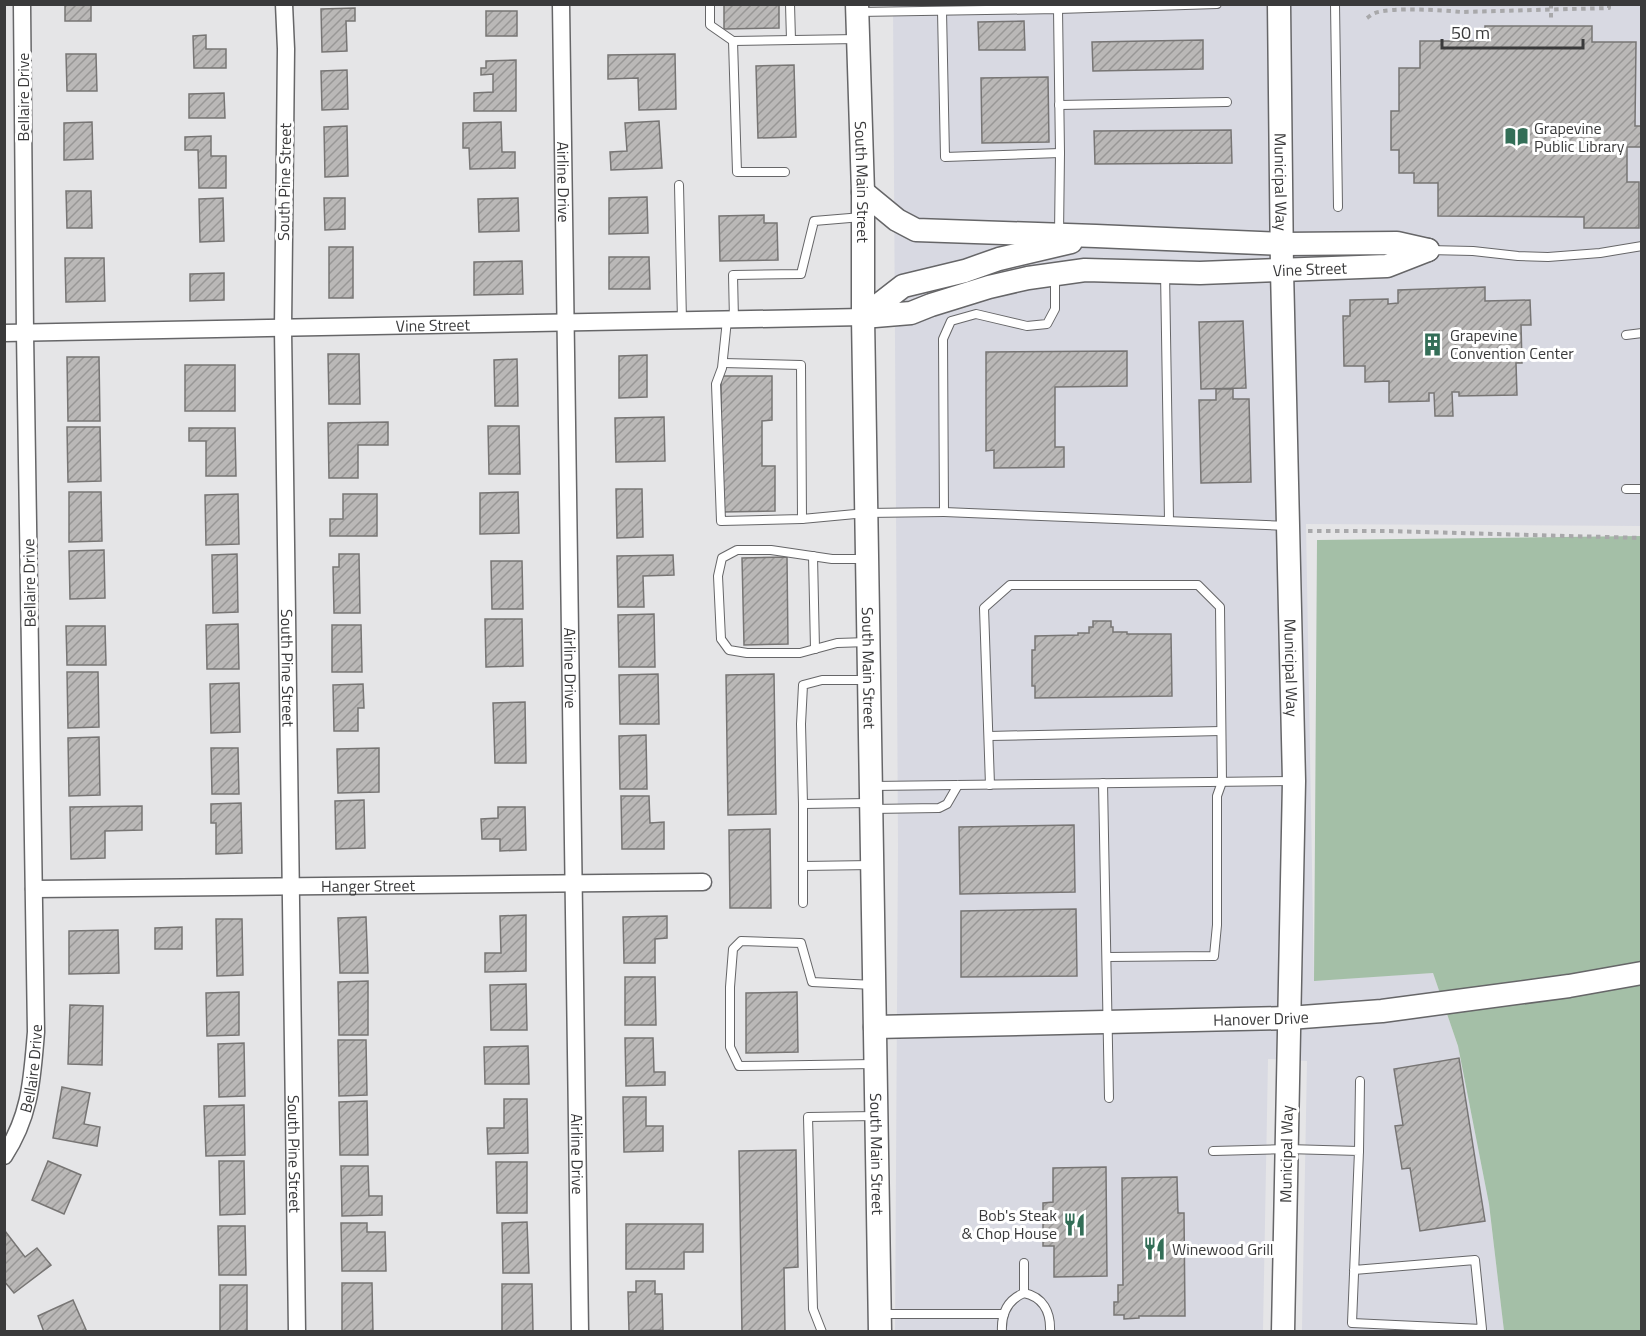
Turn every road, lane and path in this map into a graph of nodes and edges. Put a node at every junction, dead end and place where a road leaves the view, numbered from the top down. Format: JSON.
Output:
{"nodes":[{"id":1,"x":22,"y":4,"type":"edge"},
{"id":2,"x":284,"y":4,"type":"edge"},
{"id":3,"x":561,"y":4,"type":"edge"},
{"id":4,"x":710,"y":4,"type":"edge"},
{"id":5,"x":790,"y":4,"type":"edge"},
{"id":6,"x":1279,"y":4,"type":"edge"},
{"id":7,"x":1335,"y":4,"type":"edge"},
{"id":8,"x":1609,"y":4,"type":"edge"},
{"id":9,"x":1215,"y":5,"type":"edge"},
{"id":10,"x":1446,"y":7,"type":"edge"},
{"id":11,"x":1551,"y":7,"type":"edge"},
{"id":12,"x":857,"y":8,"type":"edge"},
{"id":13,"x":1058,"y":9,"type":"junction"},
{"id":14,"x":942,"y":11,"type":"junction"},
{"id":15,"x":1367,"y":18,"type":"dead end"},
{"id":16,"x":1551,"y":19,"type":"dead end"},
{"id":17,"x":858,"y":39,"type":"junction"},
{"id":18,"x":791,"y":40,"type":"junction"},
{"id":19,"x":734,"y":41,"type":"junction"},
{"id":20,"x":1227,"y":102,"type":"dead end"},
{"id":21,"x":1059,"y":105,"type":"junction"},
{"id":22,"x":1060,"y":153,"type":"junction"},
{"id":23,"x":785,"y":172,"type":"dead end"},
{"id":24,"x":679,"y":185,"type":"dead end"},
{"id":25,"x":863,"y":192,"type":"junction"},
{"id":26,"x":1338,"y":207,"type":"dead end"},
{"id":27,"x":863,"y":217,"type":"junction"},
{"id":28,"x":1059,"y":234,"type":"junction"},
{"id":29,"x":1096,"y":236,"type":"junction"},
{"id":30,"x":1282,"y":244,"type":"junction"},
{"id":31,"x":1641,"y":246,"type":"edge"},
{"id":32,"x":1428,"y":250,"type":"junction"},
{"id":33,"x":1282,"y":270,"type":"junction"},
{"id":34,"x":1165,"y":272,"type":"junction"},
{"id":35,"x":1055,"y":274,"type":"junction"},
{"id":36,"x":863,"y":317,"type":"junction"},
{"id":37,"x":731,"y":320,"type":"junction"},
{"id":38,"x":682,"y":321,"type":"junction"},
{"id":39,"x":566,"y":323,"type":"junction"},
{"id":40,"x":283,"y":329,"type":"junction"},
{"id":41,"x":4,"y":333,"type":"edge"},
{"id":42,"x":25,"y":333,"type":"junction"},
{"id":43,"x":1641,"y":333,"type":"edge"},
{"id":44,"x":1626,"y":335,"type":"dead end"},
{"id":45,"x":723,"y":363,"type":"junction"},
{"id":46,"x":1626,"y":489,"type":"dead end"},
{"id":47,"x":1641,"y":489,"type":"edge"},
{"id":48,"x":944,"y":512,"type":"junction"},
{"id":49,"x":866,"y":513,"type":"junction"},
{"id":50,"x":802,"y":519,"type":"junction"},
{"id":51,"x":1169,"y":520,"type":"junction"},
{"id":52,"x":1298,"y":528,"type":"junction"},
{"id":53,"x":1641,"y":538,"type":"edge"},
{"id":54,"x":813,"y":556,"type":"junction"},
{"id":55,"x":867,"y":560,"type":"junction"},
{"id":56,"x":868,"y":642,"type":"junction"},
{"id":57,"x":814,"y":649,"type":"junction"},
{"id":58,"x":869,"y":680,"type":"junction"},
{"id":59,"x":1221,"y":731,"type":"junction"},
{"id":60,"x":989,"y":736,"type":"junction"},
{"id":61,"x":1294,"y":781,"type":"junction"},
{"id":62,"x":1222,"y":782,"type":"junction"},
{"id":63,"x":1103,"y":783,"type":"junction"},
{"id":64,"x":958,"y":785,"type":"junction"},
{"id":65,"x":990,"y":785,"type":"junction"},
{"id":66,"x":871,"y":799,"type":"junction"},
{"id":67,"x":803,"y":804,"type":"junction"},
{"id":68,"x":803,"y":866,"type":"junction"},
{"id":69,"x":872,"y":866,"type":"junction"},
{"id":70,"x":703,"y":882,"type":"dead end"},
{"id":71,"x":573,"y":884,"type":"junction"},
{"id":72,"x":290,"y":887,"type":"junction"},
{"id":73,"x":34,"y":889,"type":"junction"},
{"id":74,"x":803,"y":903,"type":"dead end"},
{"id":75,"x":1107,"y":957,"type":"junction"},
{"id":76,"x":1641,"y":973,"type":"edge"},
{"id":77,"x":874,"y":985,"type":"junction"},
{"id":78,"x":1289,"y":1018,"type":"junction"},
{"id":79,"x":1108,"y":1023,"type":"junction"},
{"id":80,"x":875,"y":1027,"type":"junction"},
{"id":81,"x":876,"y":1064,"type":"junction"},
{"id":82,"x":1360,"y":1081,"type":"dead end"},
{"id":83,"x":1109,"y":1098,"type":"dead end"},
{"id":84,"x":877,"y":1116,"type":"junction"},
{"id":85,"x":1287,"y":1149,"type":"junction"},
{"id":86,"x":1359,"y":1150,"type":"junction"},
{"id":87,"x":1213,"y":1151,"type":"dead end"},
{"id":88,"x":4,"y":1156,"type":"edge"},
{"id":89,"x":1024,"y":1263,"type":"dead end"},
{"id":90,"x":1354,"y":1270,"type":"junction"},
{"id":91,"x":1024,"y":1293,"type":"junction"},
{"id":92,"x":1004,"y":1314,"type":"junction"},
{"id":93,"x":880,"y":1323,"type":"edge"},
{"id":94,"x":297,"y":1332,"type":"edge"},
{"id":95,"x":580,"y":1332,"type":"edge"},
{"id":96,"x":822,"y":1332,"type":"edge"},
{"id":97,"x":1002,"y":1332,"type":"edge"},
{"id":98,"x":1050,"y":1332,"type":"edge"},
{"id":99,"x":1283,"y":1332,"type":"edge"}],
"edges":[{"from":1,"to":42,"type":"street","name":"Bellaire Drive"},
{"from":2,"to":40,"type":"street","name":"South Pine Street"},
{"from":3,"to":39,"type":"street","name":"Airline Drive"},
{"from":4,"to":19,"type":"lane"},
{"from":5,"to":18,"type":"lane"},
{"from":6,"to":30,"type":"street","name":"Municipal Way"},
{"from":7,"to":26,"type":"lane"},
{"from":8,"to":11,"type":"path"},
{"from":9,"to":13,"type":"lane"},
{"from":10,"to":11,"type":"path"},
{"from":10,"to":15,"type":"path"},
{"from":11,"to":16,"type":"path"},
{"from":12,"to":14,"type":"lane"},
{"from":12,"to":17,"type":"street","name":"South Main Street"},
{"from":13,"to":14,"type":"lane"},
{"from":13,"to":21,"type":"lane"},
{"from":14,"to":22,"type":"lane"},
{"from":17,"to":18,"type":"lane"},
{"from":17,"to":25,"type":"street","name":"South Main Street"},
{"from":18,"to":19,"type":"lane"},
{"from":19,"to":23,"type":"lane"},
{"from":20,"to":21,"type":"lane"},
{"from":21,"to":22,"type":"lane"},
{"from":22,"to":28,"type":"lane"},
{"from":24,"to":38,"type":"lane"},
{"from":25,"to":27,"type":"street","name":"South Main Street"},
{"from":25,"to":28,"type":"street","name":"Vine Street"},
{"from":27,"to":36,"type":"street","name":"South Main Street"},
{"from":27,"to":37,"type":"lane"},
{"from":28,"to":29,"type":"street","name":"Vine Street"},
{"from":29,"to":30,"type":"street","name":"Vine Street"},
{"from":29,"to":36,"type":"street","name":"Vine Street"},
{"from":30,"to":32,"type":"street","name":"Vine Street"},
{"from":30,"to":33,"type":"street","name":"Municipal Way"},
{"from":31,"to":32,"type":"lane"},
{"from":32,"to":33,"type":"street","name":"Vine Street"},
{"from":33,"to":34,"type":"street","name":"Vine Street"},
{"from":33,"to":52,"type":"street","name":"Municipal Way"},
{"from":34,"to":35,"type":"street","name":"Vine Street"},
{"from":34,"to":51,"type":"lane"},
{"from":35,"to":36,"type":"street","name":"Vine Street"},
{"from":35,"to":48,"type":"lane"},
{"from":36,"to":37,"type":"street","name":"Vine Street"},
{"from":36,"to":49,"type":"street","name":"South Main Street"},
{"from":37,"to":38,"type":"street","name":"Vine Street"},
{"from":37,"to":45,"type":"lane"},
{"from":38,"to":39,"type":"street","name":"Vine Street"},
{"from":39,"to":40,"type":"street","name":"Vine Street"},
{"from":39,"to":71,"type":"street","name":"Airline Drive"},
{"from":40,"to":42,"type":"street","name":"Vine Street"},
{"from":40,"to":72,"type":"street","name":"South Pine Street"},
{"from":41,"to":42,"type":"street","name":"Vine Street"},
{"from":42,"to":73,"type":"street","name":"Bellaire Drive"},
{"from":43,"to":44,"type":"lane"},
{"from":45,"to":50,"type":"lane"},
{"from":45,"to":50,"type":"lane"},
{"from":46,"to":47,"type":"lane"},
{"from":48,"to":49,"type":"lane"},
{"from":48,"to":51,"type":"lane"},
{"from":49,"to":50,"type":"lane"},
{"from":49,"to":55,"type":"street","name":"South Main Street"},
{"from":51,"to":52,"type":"lane"},
{"from":52,"to":53,"type":"path"},
{"from":52,"to":61,"type":"street","name":"Municipal Way"},
{"from":54,"to":55,"type":"lane"},
{"from":54,"to":57,"type":"lane"},
{"from":54,"to":57,"type":"lane"},
{"from":55,"to":56,"type":"street","name":"South Main Street"},
{"from":56,"to":57,"type":"lane"},
{"from":56,"to":58,"type":"street","name":"South Main Street"},
{"from":58,"to":66,"type":"street","name":"South Main Street"},
{"from":58,"to":67,"type":"lane"},
{"from":59,"to":60,"type":"lane"},
{"from":59,"to":60,"type":"lane"},
{"from":59,"to":62,"type":"lane"},
{"from":60,"to":65,"type":"lane"},
{"from":61,"to":62,"type":"lane"},
{"from":61,"to":78,"type":"street","name":"Municipal Way"},
{"from":62,"to":63,"type":"lane"},
{"from":62,"to":75,"type":"lane"},
{"from":63,"to":65,"type":"lane"},
{"from":63,"to":75,"type":"lane"},
{"from":64,"to":65,"type":"lane"},
{"from":64,"to":66,"type":"lane"},
{"from":64,"to":66,"type":"lane"},
{"from":66,"to":67,"type":"lane"},
{"from":66,"to":69,"type":"street","name":"South Main Street"},
{"from":67,"to":68,"type":"lane"},
{"from":68,"to":69,"type":"lane"},
{"from":68,"to":74,"type":"lane"},
{"from":69,"to":77,"type":"street","name":"South Main Street"},
{"from":70,"to":71,"type":"street","name":"Hanger Street"},
{"from":71,"to":72,"type":"street","name":"Hanger Street"},
{"from":71,"to":95,"type":"street","name":"Airline Drive"},
{"from":72,"to":73,"type":"street","name":"Hanger Street"},
{"from":72,"to":94,"type":"street","name":"South Pine Street"},
{"from":73,"to":88,"type":"street","name":"Bellaire Drive"},
{"from":75,"to":79,"type":"lane"},
{"from":76,"to":78,"type":"street","name":"Hanover Drive"},
{"from":77,"to":80,"type":"street","name":"South Main Street"},
{"from":77,"to":81,"type":"lane"},
{"from":78,"to":79,"type":"street","name":"Hanover Drive"},
{"from":78,"to":85,"type":"street","name":"Municipal Way"},
{"from":79,"to":80,"type":"street","name":"Hanover Drive"},
{"from":79,"to":83,"type":"lane"},
{"from":80,"to":81,"type":"street","name":"South Main Street"},
{"from":81,"to":84,"type":"street","name":"South Main Street"},
{"from":82,"to":86,"type":"lane"},
{"from":84,"to":93,"type":"street","name":"South Main Street"},
{"from":84,"to":96,"type":"lane"},
{"from":85,"to":86,"type":"lane"},
{"from":85,"to":87,"type":"lane"},
{"from":85,"to":99,"type":"street","name":"Municipal Way"},
{"from":86,"to":90,"type":"lane"},
{"from":89,"to":91,"type":"lane"},
{"from":90,"to":90,"type":"lane"},
{"from":91,"to":92,"type":"lane"},
{"from":91,"to":98,"type":"lane"},
{"from":92,"to":93,"type":"lane"},
{"from":92,"to":97,"type":"lane"}]}
